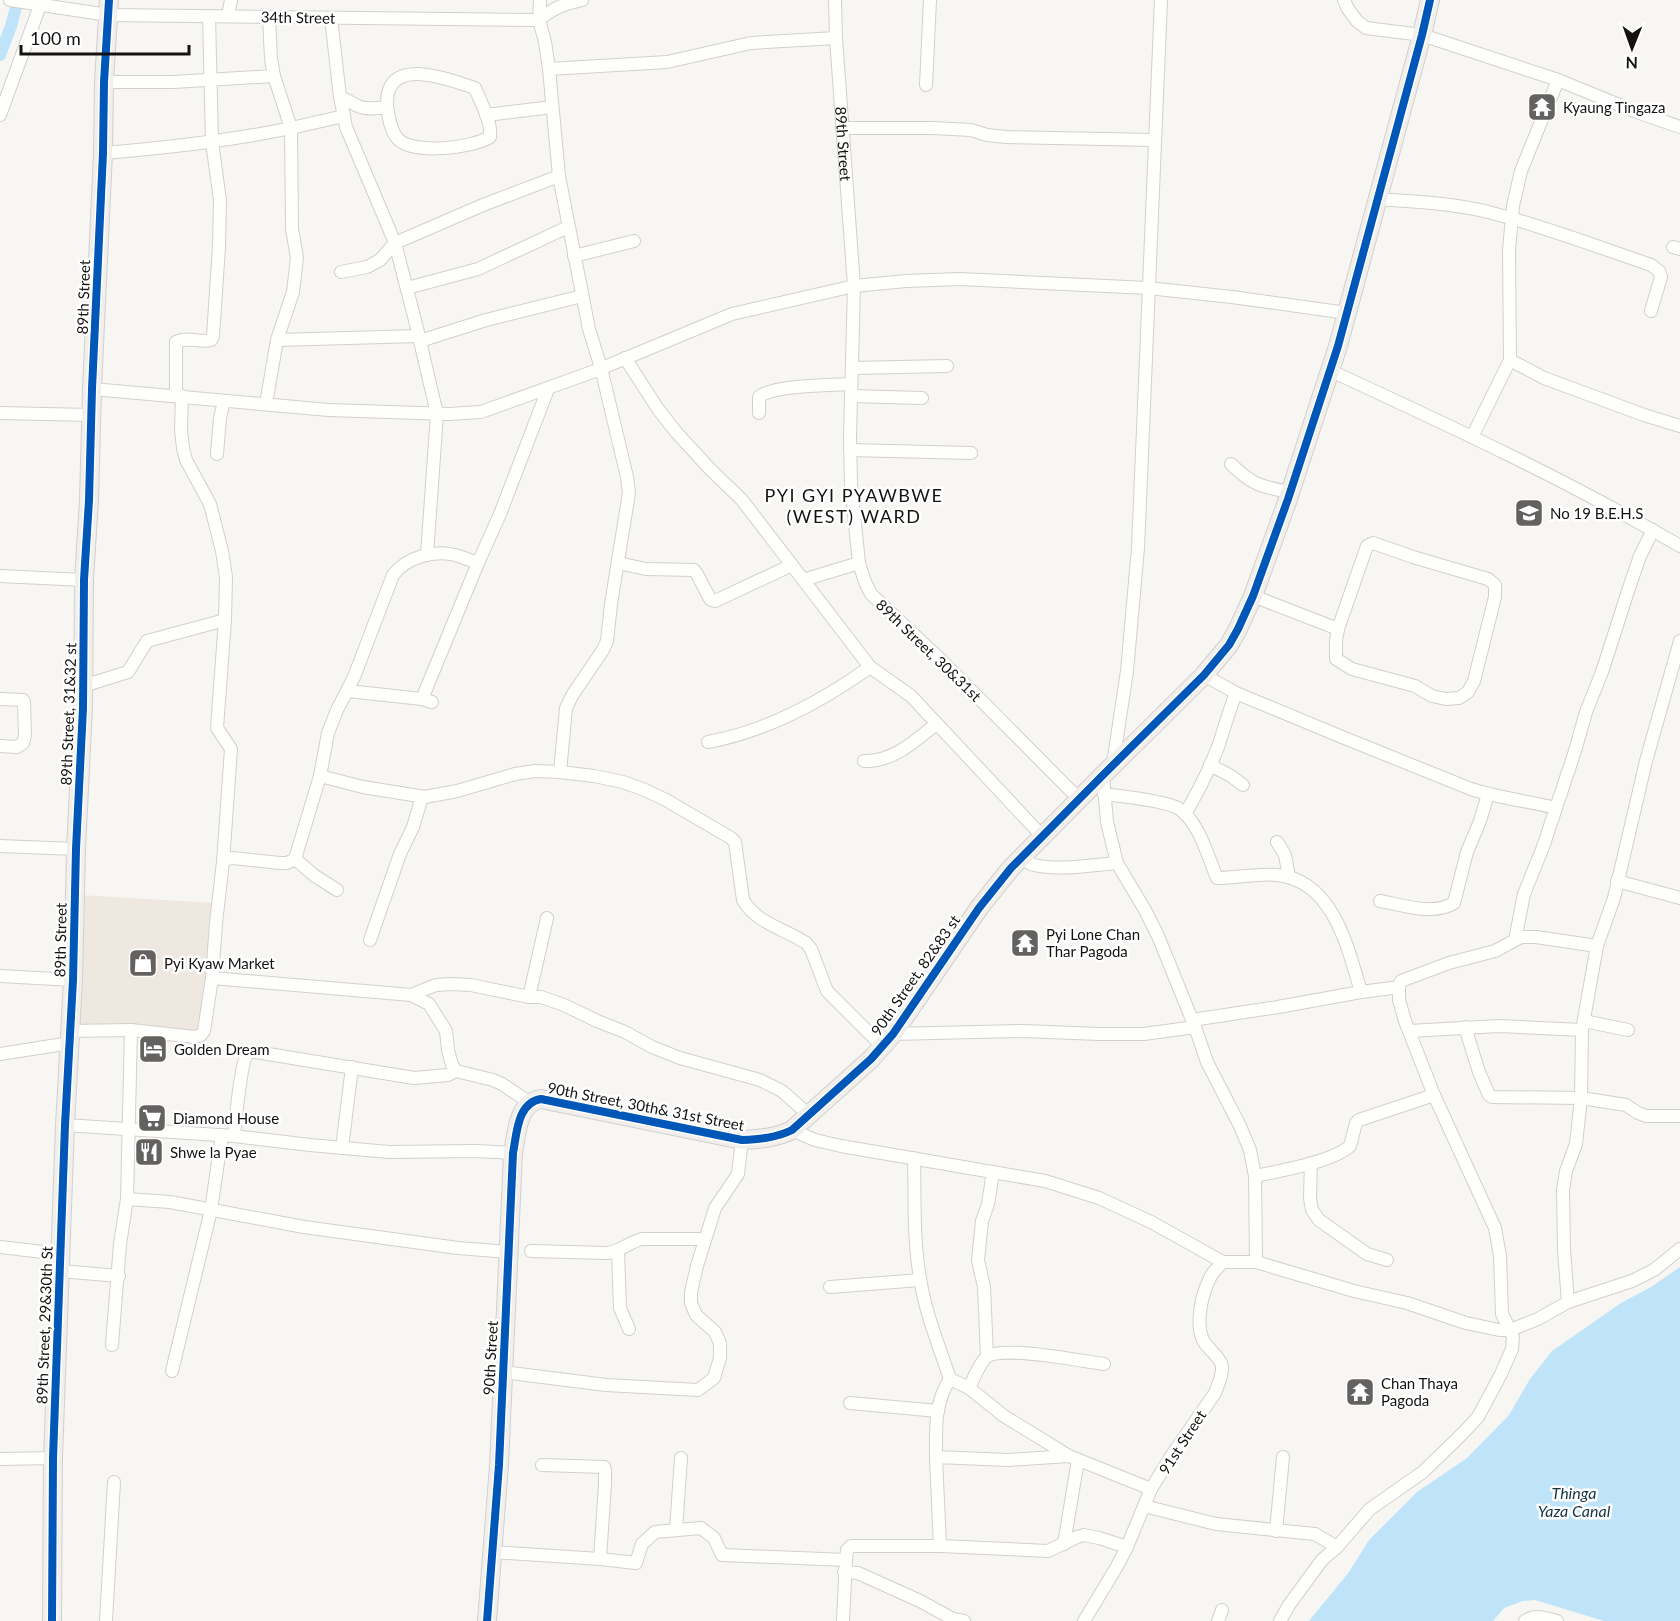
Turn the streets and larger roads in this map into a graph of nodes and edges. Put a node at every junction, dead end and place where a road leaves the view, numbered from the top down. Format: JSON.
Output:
{"nodes":[{"id":1,"x":10,"y":0,"type":"edge"},
{"id":2,"x":231,"y":0,"type":"edge"},
{"id":3,"x":540,"y":0,"type":"edge"},
{"id":4,"x":582,"y":0,"type":"edge"},
{"id":5,"x":835,"y":0,"type":"edge"},
{"id":6,"x":930,"y":0,"type":"edge"},
{"id":7,"x":1161,"y":0,"type":"edge"},
{"id":8,"x":1344,"y":0,"type":"edge"},
{"id":9,"x":1430,"y":0,"type":"edge"},
{"id":10,"x":38,"y":3,"type":"edge"},
{"id":11,"x":109,"y":7,"type":"edge"},
{"id":12,"x":209,"y":16,"type":"junction"},
{"id":13,"x":228,"y":16,"type":"junction"},
{"id":14,"x":269,"y":17,"type":"junction"},
{"id":15,"x":331,"y":18,"type":"junction"},
{"id":16,"x":539,"y":20,"type":"junction"},
{"id":17,"x":1422,"y":35,"type":"junction"},
{"id":18,"x":836,"y":38,"type":"junction"},
{"id":19,"x":549,"y":69,"type":"junction"},
{"id":20,"x":274,"y":76,"type":"junction"},
{"id":21,"x":211,"y":80,"type":"junction"},
{"id":22,"x":1558,"y":80,"type":"junction"},
{"id":23,"x":104,"y":82,"type":"junction"},
{"id":24,"x":926,"y":85,"type":"dead end"},
{"id":25,"x":340,"y":97,"type":"junction"},
{"id":26,"x":387,"y":107,"type":"junction"},
{"id":27,"x":552,"y":107,"type":"junction"},
{"id":28,"x":0,"y":115,"type":"edge"},
{"id":29,"x":486,"y":115,"type":"junction"},
{"id":30,"x":344,"y":116,"type":"junction"},
{"id":31,"x":1680,"y":127,"type":"edge"},
{"id":32,"x":291,"y":128,"type":"junction"},
{"id":33,"x":842,"y":128,"type":"junction"},
{"id":34,"x":1155,"y":140,"type":"junction"},
{"id":35,"x":212,"y":142,"type":"junction"},
{"id":36,"x":103,"y":153,"type":"junction"},
{"id":37,"x":559,"y":176,"type":"junction"},
{"id":38,"x":1377,"y":199,"type":"junction"},
{"id":39,"x":1511,"y":219,"type":"junction"},
{"id":40,"x":568,"y":227,"type":"junction"},
{"id":41,"x":634,"y":241,"type":"dead end"},
{"id":42,"x":395,"y":243,"type":"junction"},
{"id":43,"x":574,"y":256,"type":"junction"},
{"id":44,"x":341,"y":272,"type":"dead end"},
{"id":45,"x":854,"y":286,"type":"junction"},
{"id":46,"x":407,"y":288,"type":"junction"},
{"id":47,"x":1148,"y":288,"type":"junction"},
{"id":48,"x":582,"y":296,"type":"junction"},
{"id":49,"x":1651,"y":311,"type":"dead end"},
{"id":50,"x":1347,"y":313,"type":"junction"},
{"id":51,"x":420,"y":339,"type":"junction"},
{"id":52,"x":277,"y":340,"type":"junction"},
{"id":53,"x":625,"y":358,"type":"junction"},
{"id":54,"x":1510,"y":360,"type":"junction"},
{"id":55,"x":947,"y":366,"type":"dead end"},
{"id":56,"x":601,"y":368,"type":"junction"},
{"id":57,"x":852,"y":368,"type":"junction"},
{"id":58,"x":1329,"y":370,"type":"junction"},
{"id":59,"x":548,"y":388,"type":"junction"},
{"id":60,"x":92,"y":389,"type":"junction"},
{"id":61,"x":851,"y":390,"type":"junction"},
{"id":62,"x":179,"y":396,"type":"junction"},
{"id":63,"x":922,"y":398,"type":"dead end"},
{"id":64,"x":224,"y":401,"type":"junction"},
{"id":65,"x":266,"y":405,"type":"junction"},
{"id":66,"x":0,"y":413,"type":"edge"},
{"id":67,"x":759,"y":413,"type":"dead end"},
{"id":68,"x":437,"y":414,"type":"junction"},
{"id":69,"x":92,"y":415,"type":"junction"},
{"id":70,"x":1680,"y":426,"type":"edge"},
{"id":71,"x":1472,"y":437,"type":"junction"},
{"id":72,"x":850,"y":450,"type":"junction"},
{"id":73,"x":971,"y":453,"type":"dead end"},
{"id":74,"x":217,"y":454,"type":"dead end"},
{"id":75,"x":1231,"y":464,"type":"dead end"},
{"id":76,"x":1290,"y":492,"type":"junction"},
{"id":77,"x":1653,"y":530,"type":"junction"},
{"id":78,"x":1680,"y":546,"type":"edge"},
{"id":79,"x":428,"y":555,"type":"junction"},
{"id":80,"x":478,"y":563,"type":"junction"},
{"id":81,"x":618,"y":563,"type":"junction"},
{"id":82,"x":859,"y":563,"type":"junction"},
{"id":83,"x":792,"y":565,"type":"junction"},
{"id":84,"x":0,"y":576,"type":"edge"},
{"id":85,"x":84,"y":580,"type":"junction"},
{"id":86,"x":803,"y":580,"type":"junction"},
{"id":87,"x":1253,"y":596,"type":"junction"},
{"id":88,"x":225,"y":620,"type":"junction"},
{"id":89,"x":1338,"y":629,"type":"junction"},
{"id":90,"x":1680,"y":641,"type":"edge"},
{"id":91,"x":870,"y":667,"type":"junction"},
{"id":92,"x":1204,"y":675,"type":"junction"},
{"id":93,"x":83,"y":686,"type":"junction"},
{"id":94,"x":348,"y":691,"type":"junction"},
{"id":95,"x":1236,"y":693,"type":"junction"},
{"id":96,"x":0,"y":699,"type":"edge"},
{"id":97,"x":936,"y":724,"type":"junction"},
{"id":98,"x":708,"y":742,"type":"dead end"},
{"id":99,"x":0,"y":746,"type":"edge"},
{"id":100,"x":864,"y":761,"type":"dead end"},
{"id":101,"x":1210,"y":765,"type":"junction"},
{"id":102,"x":1108,"y":770,"type":"junction"},
{"id":103,"x":560,"y":772,"type":"junction"},
{"id":104,"x":320,"y":776,"type":"junction"},
{"id":105,"x":1243,"y":784,"type":"dead end"},
{"id":106,"x":1104,"y":794,"type":"junction"},
{"id":107,"x":1488,"y":794,"type":"junction"},
{"id":108,"x":422,"y":797,"type":"junction"},
{"id":109,"x":1079,"y":799,"type":"junction"},
{"id":110,"x":1556,"y":808,"type":"junction"},
{"id":111,"x":1185,"y":814,"type":"junction"},
{"id":112,"x":1042,"y":836,"type":"junction"},
{"id":113,"x":1277,"y":842,"type":"dead end"},
{"id":114,"x":0,"y":846,"type":"edge"},
{"id":115,"x":76,"y":849,"type":"junction"},
{"id":116,"x":1021,"y":857,"type":"junction"},
{"id":117,"x":295,"y":859,"type":"junction"},
{"id":118,"x":223,"y":862,"type":"junction"},
{"id":119,"x":1117,"y":863,"type":"junction"},
{"id":120,"x":1289,"y":877,"type":"junction"},
{"id":121,"x":1617,"y":881,"type":"junction"},
{"id":122,"x":337,"y":890,"type":"dead end"},
{"id":123,"x":1680,"y":898,"type":"edge"},
{"id":124,"x":1380,"y":900,"type":"dead end"},
{"id":125,"x":547,"y":918,"type":"dead end"},
{"id":126,"x":370,"y":940,"type":"dead end"},
{"id":127,"x":1515,"y":940,"type":"junction"},
{"id":128,"x":1597,"y":946,"type":"junction"},
{"id":129,"x":0,"y":976,"type":"edge"},
{"id":130,"x":212,"y":978,"type":"junction"},
{"id":131,"x":73,"y":980,"type":"junction"},
{"id":132,"x":1399,"y":987,"type":"junction"},
{"id":133,"x":1361,"y":992,"type":"junction"},
{"id":134,"x":411,"y":995,"type":"junction"},
{"id":135,"x":529,"y":997,"type":"junction"},
{"id":136,"x":1194,"y":1023,"type":"junction"},
{"id":137,"x":1583,"y":1025,"type":"junction"},
{"id":138,"x":1465,"y":1027,"type":"junction"},
{"id":139,"x":131,"y":1030,"type":"junction"},
{"id":140,"x":1628,"y":1030,"type":"dead end"},
{"id":141,"x":1409,"y":1031,"type":"junction"},
{"id":142,"x":70,"y":1037,"type":"junction"},
{"id":143,"x":888,"y":1040,"type":"junction"},
{"id":144,"x":0,"y":1054,"type":"edge"},
{"id":145,"x":352,"y":1067,"type":"junction"},
{"id":146,"x":456,"y":1071,"type":"junction"},
{"id":147,"x":1434,"y":1095,"type":"junction"},
{"id":148,"x":1581,"y":1098,"type":"junction"},
{"id":149,"x":530,"y":1103,"type":"junction"},
{"id":150,"x":809,"y":1115,"type":"junction"},
{"id":151,"x":1680,"y":1116,"type":"edge"},
{"id":152,"x":65,"y":1125,"type":"junction"},
{"id":153,"x":130,"y":1130,"type":"junction"},
{"id":154,"x":792,"y":1130,"type":"junction"},
{"id":155,"x":228,"y":1136,"type":"junction"},
{"id":156,"x":742,"y":1140,"type":"junction"},
{"id":157,"x":342,"y":1148,"type":"junction"},
{"id":158,"x":513,"y":1153,"type":"junction"},
{"id":159,"x":914,"y":1158,"type":"junction"},
{"id":160,"x":1311,"y":1163,"type":"junction"},
{"id":161,"x":993,"y":1172,"type":"junction"},
{"id":162,"x":1255,"y":1176,"type":"junction"},
{"id":163,"x":127,"y":1199,"type":"junction"},
{"id":164,"x":210,"y":1210,"type":"junction"},
{"id":165,"x":705,"y":1239,"type":"junction"},
{"id":166,"x":0,"y":1246,"type":"edge"},
{"id":167,"x":1680,"y":1250,"type":"edge"},
{"id":168,"x":531,"y":1251,"type":"dead end"},
{"id":169,"x":618,"y":1251,"type":"junction"},
{"id":170,"x":509,"y":1252,"type":"junction"},
{"id":171,"x":1387,"y":1260,"type":"dead end"},
{"id":172,"x":1223,"y":1262,"type":"junction"},
{"id":173,"x":1256,"y":1262,"type":"junction"},
{"id":174,"x":60,"y":1263,"type":"junction"},
{"id":175,"x":118,"y":1276,"type":"junction"},
{"id":176,"x":920,"y":1280,"type":"junction"},
{"id":177,"x":830,"y":1287,"type":"dead end"},
{"id":178,"x":1568,"y":1302,"type":"junction"},
{"id":179,"x":630,"y":1329,"type":"dead end"},
{"id":180,"x":1510,"y":1330,"type":"junction"},
{"id":181,"x":112,"y":1345,"type":"dead end"},
{"id":182,"x":987,"y":1356,"type":"junction"},
{"id":183,"x":1104,"y":1364,"type":"dead end"},
{"id":184,"x":172,"y":1371,"type":"dead end"},
{"id":185,"x":503,"y":1372,"type":"junction"},
{"id":186,"x":950,"y":1379,"type":"junction"},
{"id":187,"x":969,"y":1388,"type":"junction"},
{"id":188,"x":850,"y":1403,"type":"dead end"},
{"id":189,"x":938,"y":1411,"type":"junction"},
{"id":190,"x":936,"y":1457,"type":"junction"},
{"id":191,"x":1283,"y":1457,"type":"dead end"},
{"id":192,"x":53,"y":1458,"type":"junction"},
{"id":193,"x":681,"y":1458,"type":"dead end"},
{"id":194,"x":1074,"y":1458,"type":"junction"},
{"id":195,"x":0,"y":1459,"type":"edge"},
{"id":196,"x":542,"y":1466,"type":"dead end"},
{"id":197,"x":114,"y":1482,"type":"dead end"},
{"id":198,"x":1151,"y":1489,"type":"junction"},
{"id":199,"x":1144,"y":1506,"type":"junction"},
{"id":200,"x":676,"y":1530,"type":"junction"},
{"id":201,"x":1276,"y":1531,"type":"junction"},
{"id":202,"x":1064,"y":1544,"type":"junction"},
{"id":203,"x":940,"y":1546,"type":"junction"},
{"id":204,"x":1127,"y":1547,"type":"junction"},
{"id":205,"x":1337,"y":1547,"type":"junction"},
{"id":206,"x":492,"y":1552,"type":"junction"},
{"id":207,"x":600,"y":1559,"type":"junction"},
{"id":208,"x":845,"y":1566,"type":"junction"},
{"id":209,"x":52,"y":1621,"type":"edge"},
{"id":210,"x":106,"y":1621,"type":"edge"},
{"id":211,"x":487,"y":1621,"type":"edge"},
{"id":212,"x":843,"y":1621,"type":"edge"},
{"id":213,"x":964,"y":1621,"type":"edge"},
{"id":214,"x":1084,"y":1621,"type":"edge"},
{"id":215,"x":1280,"y":1621,"type":"edge"},
{"id":216,"x":1525,"y":1621,"type":"edge"},
{"id":217,"x":1557,"y":1621,"type":"edge"}],
"edges":[{"from":1,"to":10,"type":"street","name":"34th Street"},
{"from":2,"to":13,"type":"street"},
{"from":3,"to":16,"type":"street"},
{"from":4,"to":16,"type":"street"},
{"from":5,"to":18,"type":"street","name":"89th Street"},
{"from":6,"to":24,"type":"street"},
{"from":7,"to":34,"type":"street"},
{"from":8,"to":17,"type":"street"},
{"from":9,"to":17,"type":"street","name":"90th Street, 82&83 st"},
{"from":10,"to":11,"type":"street","name":"34th Street"},
{"from":10,"to":28,"type":"street"},
{"from":11,"to":12,"type":"street","name":"34th Street"},
{"from":11,"to":23,"type":"street","name":"89th Street"},
{"from":12,"to":13,"type":"street","name":"34th Street"},
{"from":12,"to":21,"type":"street"},
{"from":13,"to":14,"type":"street","name":"34th Street"},
{"from":14,"to":15,"type":"street","name":"34th Street"},
{"from":14,"to":20,"type":"street"},
{"from":15,"to":16,"type":"street","name":"34th Street"},
{"from":15,"to":25,"type":"street"},
{"from":16,"to":19,"type":"street"},
{"from":17,"to":22,"type":"street"},
{"from":17,"to":38,"type":"street","name":"90th Street, 82&83 st"},
{"from":18,"to":19,"type":"street"},
{"from":18,"to":33,"type":"street","name":"89th Street"},
{"from":19,"to":27,"type":"street"},
{"from":20,"to":21,"type":"street"},
{"from":20,"to":32,"type":"street"},
{"from":21,"to":23,"type":"street"},
{"from":21,"to":35,"type":"street"},
{"from":22,"to":31,"type":"street"},
{"from":22,"to":39,"type":"street"},
{"from":23,"to":36,"type":"street","name":"89th Street"},
{"from":25,"to":26,"type":"street"},
{"from":25,"to":30,"type":"street"},
{"from":26,"to":29,"type":"street"},
{"from":26,"to":29,"type":"street"},
{"from":27,"to":29,"type":"street"},
{"from":27,"to":37,"type":"street"},
{"from":30,"to":32,"type":"street"},
{"from":30,"to":42,"type":"street"},
{"from":32,"to":35,"type":"street"},
{"from":32,"to":52,"type":"street"},
{"from":33,"to":34,"type":"street"},
{"from":33,"to":45,"type":"street","name":"89th Street"},
{"from":34,"to":47,"type":"street"},
{"from":35,"to":36,"type":"street"},
{"from":35,"to":62,"type":"street"},
{"from":36,"to":60,"type":"street","name":"89th Street"},
{"from":37,"to":40,"type":"street"},
{"from":37,"to":42,"type":"street"},
{"from":38,"to":39,"type":"street"},
{"from":38,"to":50,"type":"street","name":"90th Street, 82&83 st"},
{"from":39,"to":49,"type":"street"},
{"from":39,"to":54,"type":"street"},
{"from":40,"to":43,"type":"street"},
{"from":40,"to":46,"type":"street"},
{"from":41,"to":43,"type":"street"},
{"from":42,"to":44,"type":"street"},
{"from":42,"to":46,"type":"street"},
{"from":43,"to":48,"type":"street"},
{"from":45,"to":47,"type":"street"},
{"from":45,"to":53,"type":"street"},
{"from":45,"to":57,"type":"street","name":"89th Street, 30&31st"},
{"from":46,"to":51,"type":"street"},
{"from":47,"to":50,"type":"street"},
{"from":47,"to":102,"type":"street"},
{"from":48,"to":51,"type":"street"},
{"from":48,"to":56,"type":"street"},
{"from":50,"to":58,"type":"street","name":"90th Street, 82&83 st"},
{"from":51,"to":52,"type":"street"},
{"from":51,"to":68,"type":"street"},
{"from":52,"to":65,"type":"street"},
{"from":53,"to":56,"type":"street"},
{"from":53,"to":83,"type":"street"},
{"from":54,"to":70,"type":"street"},
{"from":54,"to":71,"type":"street"},
{"from":55,"to":57,"type":"street"},
{"from":56,"to":59,"type":"street"},
{"from":56,"to":81,"type":"street"},
{"from":57,"to":61,"type":"street","name":"89th Street, 30&31st"},
{"from":58,"to":71,"type":"street"},
{"from":58,"to":76,"type":"street","name":"90th Street, 82&83 st"},
{"from":59,"to":68,"type":"street"},
{"from":59,"to":80,"type":"street"},
{"from":60,"to":62,"type":"street"},
{"from":60,"to":69,"type":"street","name":"89th Street"},
{"from":61,"to":63,"type":"street"},
{"from":61,"to":67,"type":"street"},
{"from":61,"to":72,"type":"street","name":"89th Street, 30&31st"},
{"from":62,"to":64,"type":"street"},
{"from":62,"to":88,"type":"street"},
{"from":64,"to":65,"type":"street"},
{"from":64,"to":74,"type":"street"},
{"from":65,"to":68,"type":"street"},
{"from":66,"to":69,"type":"street"},
{"from":68,"to":79,"type":"street"},
{"from":69,"to":85,"type":"street","name":"89th Street"},
{"from":71,"to":77,"type":"street"},
{"from":72,"to":73,"type":"street"},
{"from":72,"to":82,"type":"street","name":"89th Street, 30&31st"},
{"from":75,"to":76,"type":"street"},
{"from":76,"to":87,"type":"street","name":"90th Street, 82&83 st"},
{"from":77,"to":78,"type":"street"},
{"from":77,"to":110,"type":"street"},
{"from":79,"to":80,"type":"street"},
{"from":79,"to":94,"type":"street"},
{"from":80,"to":94,"type":"street"},
{"from":81,"to":83,"type":"street"},
{"from":81,"to":103,"type":"street"},
{"from":82,"to":86,"type":"street"},
{"from":82,"to":109,"type":"street","name":"89th Street, 30&31st"},
{"from":83,"to":86,"type":"street"},
{"from":84,"to":85,"type":"street"},
{"from":85,"to":93,"type":"street","name":"89th Street, 31&32 st"},
{"from":86,"to":91,"type":"street"},
{"from":87,"to":89,"type":"street"},
{"from":87,"to":92,"type":"street","name":"90th Street, 82&83 st"},
{"from":88,"to":93,"type":"street"},
{"from":88,"to":118,"type":"street"},
{"from":89,"to":89,"type":"street"},
{"from":90,"to":121,"type":"street"},
{"from":91,"to":97,"type":"street"},
{"from":91,"to":98,"type":"street"},
{"from":92,"to":95,"type":"street"},
{"from":92,"to":102,"type":"street","name":"90th Street, 82&83 st"},
{"from":93,"to":115,"type":"street","name":"89th Street, 31&32 st"},
{"from":94,"to":104,"type":"street"},
{"from":95,"to":101,"type":"street"},
{"from":95,"to":107,"type":"street"},
{"from":96,"to":99,"type":"street"},
{"from":97,"to":100,"type":"street"},
{"from":97,"to":112,"type":"street"},
{"from":101,"to":105,"type":"street"},
{"from":101,"to":111,"type":"street"},
{"from":102,"to":106,"type":"street"},
{"from":102,"to":109,"type":"street","name":"90th Street, 82&83 st"},
{"from":103,"to":108,"type":"street"},
{"from":103,"to":143,"type":"street"},
{"from":104,"to":108,"type":"street"},
{"from":104,"to":117,"type":"street"},
{"from":106,"to":111,"type":"street"},
{"from":106,"to":119,"type":"street"},
{"from":107,"to":110,"type":"street"},
{"from":107,"to":124,"type":"street"},
{"from":108,"to":126,"type":"street"},
{"from":109,"to":112,"type":"street","name":"90th Street, 82&83 st"},
{"from":110,"to":127,"type":"street"},
{"from":111,"to":120,"type":"street"},
{"from":112,"to":116,"type":"street","name":"90th Street, 82&83 st"},
{"from":113,"to":120,"type":"street"},
{"from":114,"to":115,"type":"street"},
{"from":115,"to":131,"type":"street","name":"89th Street"},
{"from":116,"to":119,"type":"street"},
{"from":116,"to":143,"type":"street","name":"90th Street, 82&83 st"},
{"from":117,"to":118,"type":"street"},
{"from":117,"to":122,"type":"street"},
{"from":118,"to":130,"type":"street"},
{"from":119,"to":136,"type":"street"},
{"from":120,"to":133,"type":"street"},
{"from":121,"to":123,"type":"street"},
{"from":121,"to":128,"type":"street"},
{"from":125,"to":135,"type":"street"},
{"from":127,"to":128,"type":"street"},
{"from":127,"to":132,"type":"street"},
{"from":128,"to":137,"type":"street"},
{"from":129,"to":131,"type":"street"},
{"from":130,"to":134,"type":"street"},
{"from":130,"to":139,"type":"street"},
{"from":131,"to":142,"type":"street","name":"89th Street"},
{"from":132,"to":133,"type":"street"},
{"from":132,"to":141,"type":"street"},
{"from":133,"to":136,"type":"street"},
{"from":134,"to":135,"type":"street"},
{"from":134,"to":146,"type":"street"},
{"from":135,"to":150,"type":"street"},
{"from":136,"to":143,"type":"street"},
{"from":136,"to":162,"type":"street"},
{"from":137,"to":138,"type":"street"},
{"from":137,"to":140,"type":"street"},
{"from":137,"to":148,"type":"street"},
{"from":138,"to":141,"type":"street"},
{"from":138,"to":148,"type":"street"},
{"from":139,"to":142,"type":"street"},
{"from":139,"to":153,"type":"street"},
{"from":141,"to":147,"type":"street"},
{"from":142,"to":144,"type":"street"},
{"from":142,"to":152,"type":"street","name":"89th Street, 29&30th St"},
{"from":143,"to":150,"type":"street","name":"90th Street, 82&83 st"},
{"from":145,"to":146,"type":"street"},
{"from":145,"to":155,"type":"street"},
{"from":145,"to":157,"type":"street"},
{"from":146,"to":149,"type":"street"},
{"from":147,"to":160,"type":"street"},
{"from":147,"to":180,"type":"street"},
{"from":148,"to":151,"type":"street"},
{"from":148,"to":178,"type":"street"},
{"from":149,"to":156,"type":"street","name":"90th Street, 30th& 31st Street"},
{"from":149,"to":158,"type":"street","name":"90th Street"},
{"from":150,"to":154,"type":"street","name":"90th Street, 82&83 st"},
{"from":152,"to":153,"type":"street"},
{"from":152,"to":174,"type":"street","name":"89th Street, 29&30th St"},
{"from":153,"to":155,"type":"street"},
{"from":153,"to":163,"type":"street"},
{"from":154,"to":156,"type":"street","name":"90th Street, 30th& 31st Street"},
{"from":154,"to":159,"type":"street"},
{"from":155,"to":157,"type":"street"},
{"from":155,"to":164,"type":"street"},
{"from":156,"to":165,"type":"street"},
{"from":157,"to":158,"type":"street"},
{"from":158,"to":170,"type":"street","name":"90th Street"},
{"from":159,"to":161,"type":"street"},
{"from":159,"to":176,"type":"street"},
{"from":160,"to":162,"type":"street"},
{"from":160,"to":171,"type":"street"},
{"from":161,"to":172,"type":"street"},
{"from":161,"to":182,"type":"street"},
{"from":162,"to":173,"type":"street"},
{"from":163,"to":164,"type":"street"},
{"from":163,"to":175,"type":"street"},
{"from":164,"to":170,"type":"street"},
{"from":164,"to":184,"type":"street"},
{"from":165,"to":169,"type":"street"},
{"from":165,"to":185,"type":"street"},
{"from":166,"to":174,"type":"street"},
{"from":167,"to":178,"type":"street"},
{"from":168,"to":169,"type":"street"},
{"from":169,"to":179,"type":"street"},
{"from":170,"to":185,"type":"street","name":"90th Street"},
{"from":172,"to":173,"type":"street"},
{"from":172,"to":198,"type":"street","name":"91st Street"},
{"from":173,"to":180,"type":"street"},
{"from":174,"to":175,"type":"street"},
{"from":174,"to":192,"type":"street","name":"89th Street, 29&30th St"},
{"from":175,"to":181,"type":"street"},
{"from":176,"to":177,"type":"street"},
{"from":176,"to":186,"type":"street"},
{"from":178,"to":180,"type":"street"},
{"from":180,"to":205,"type":"street"},
{"from":182,"to":183,"type":"street"},
{"from":182,"to":187,"type":"street"},
{"from":185,"to":206,"type":"street","name":"90th Street"},
{"from":186,"to":187,"type":"street"},
{"from":186,"to":189,"type":"street"},
{"from":187,"to":194,"type":"street"},
{"from":188,"to":189,"type":"street"},
{"from":189,"to":190,"type":"street"},
{"from":190,"to":194,"type":"street"},
{"from":190,"to":203,"type":"street"},
{"from":191,"to":201,"type":"street"},
{"from":192,"to":195,"type":"street"},
{"from":192,"to":209,"type":"street","name":"89th Street, 29&30th St"},
{"from":193,"to":200,"type":"street"},
{"from":194,"to":198,"type":"street"},
{"from":194,"to":202,"type":"street"},
{"from":196,"to":207,"type":"street"},
{"from":197,"to":210,"type":"street"},
{"from":198,"to":199,"type":"street","name":"91st Street"},
{"from":199,"to":201,"type":"street"},
{"from":199,"to":204,"type":"street","name":"91st Street"},
{"from":200,"to":207,"type":"street"},
{"from":200,"to":208,"type":"street"},
{"from":201,"to":205,"type":"street"},
{"from":202,"to":203,"type":"street"},
{"from":202,"to":204,"type":"street"},
{"from":203,"to":208,"type":"street"},
{"from":204,"to":214,"type":"street","name":"91st Street"},
{"from":205,"to":215,"type":"street"},
{"from":206,"to":207,"type":"street"},
{"from":206,"to":211,"type":"street","name":"90th Street"},
{"from":208,"to":212,"type":"street"},
{"from":208,"to":213,"type":"street"},
{"from":216,"to":217,"type":"street"}]}
